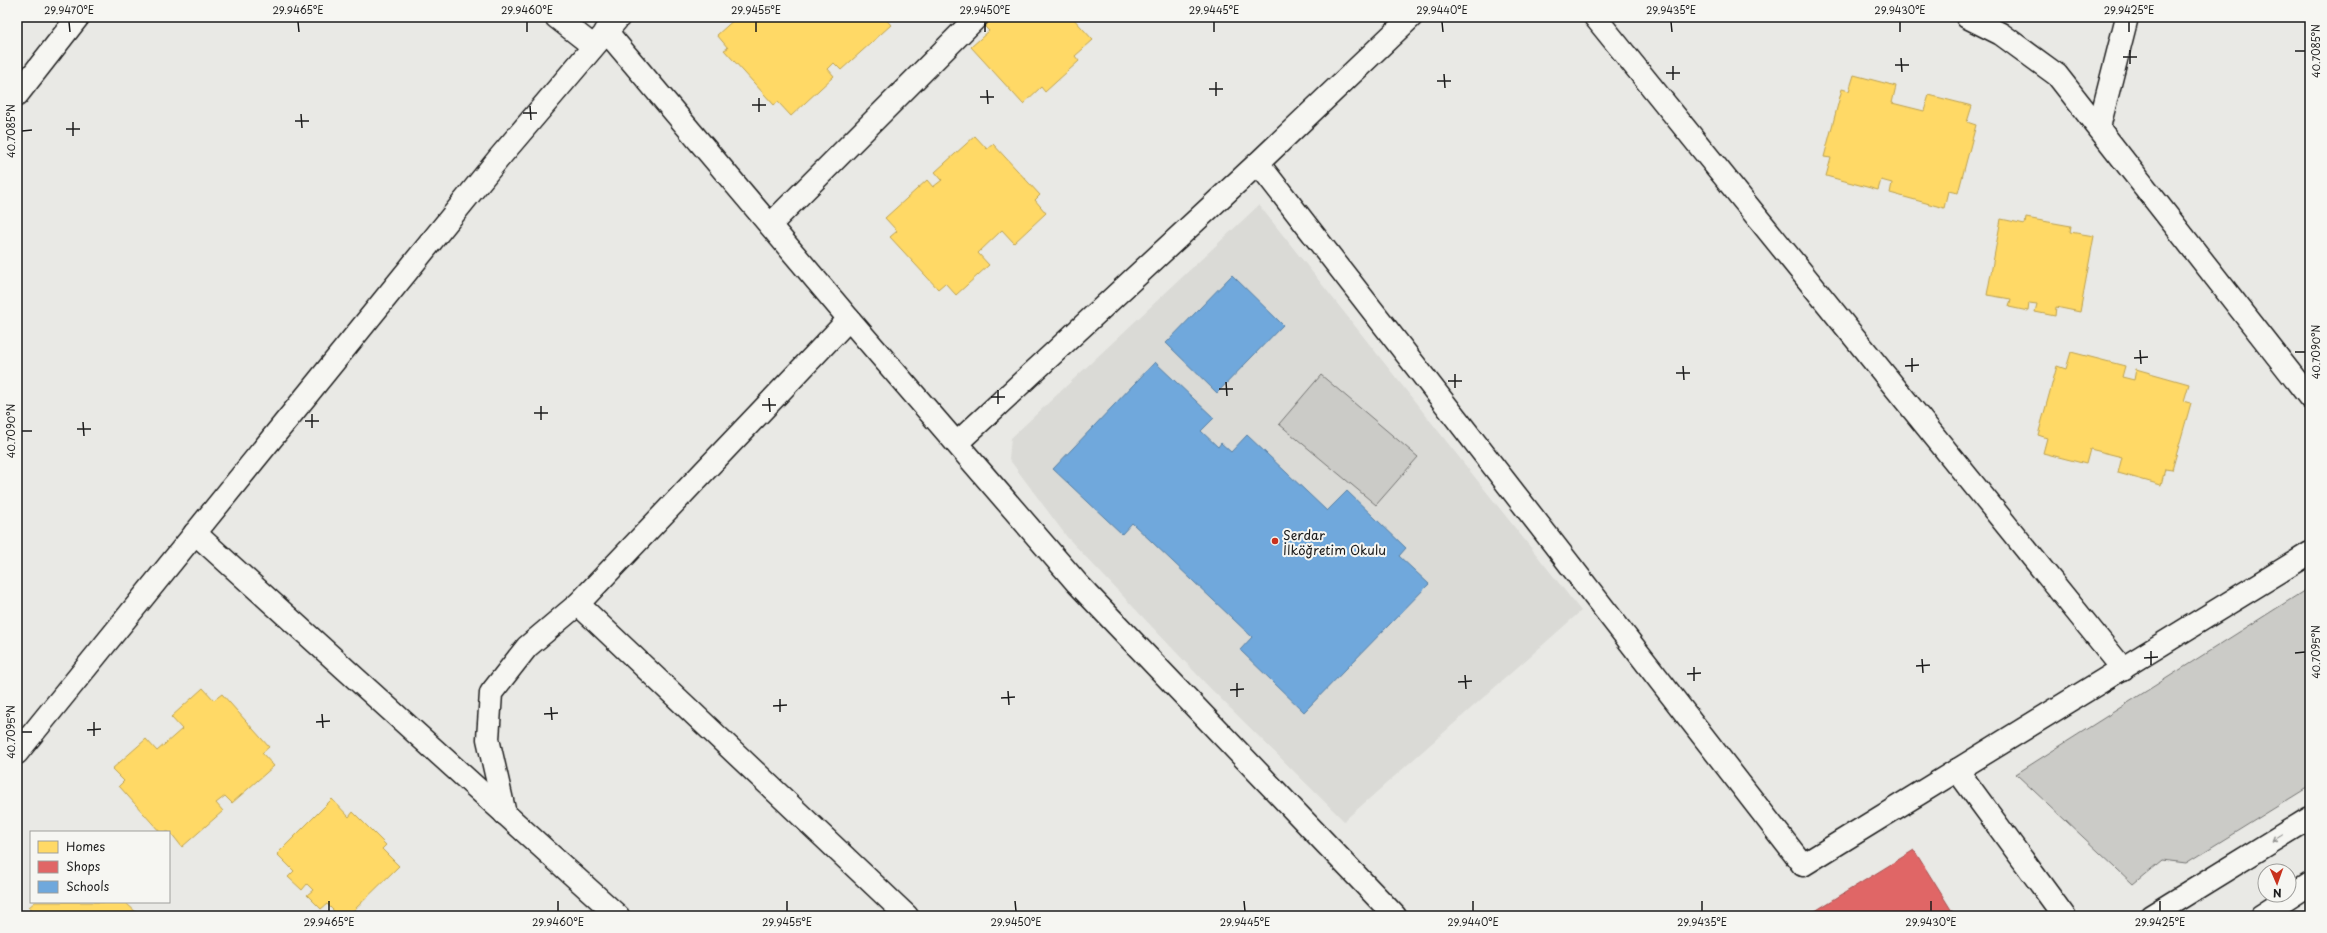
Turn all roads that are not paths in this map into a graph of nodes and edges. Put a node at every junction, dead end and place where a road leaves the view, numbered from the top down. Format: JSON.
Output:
{"nodes":[{"id":1,"x":78,"y":17,"type":"edge"},
{"id":2,"x":556,"y":17,"type":"edge"},
{"id":3,"x":976,"y":17,"type":"edge"},
{"id":4,"x":1411,"y":17,"type":"edge"},
{"id":5,"x":1595,"y":17,"type":"edge"},
{"id":6,"x":1967,"y":17,"type":"edge"},
{"id":7,"x":2127,"y":17,"type":"edge"},
{"id":8,"x":606,"y":31,"type":"edge"},
{"id":9,"x":17,"y":95,"type":"edge"},
{"id":10,"x":2099,"y":127,"type":"junction"},
{"id":11,"x":1258,"y":163,"type":"junction"},
{"id":12,"x":770,"y":225,"type":"junction"},
{"id":13,"x":849,"y":319,"type":"junction"},
{"id":14,"x":2310,"y":398,"type":"edge"},
{"id":15,"x":957,"y":442,"type":"junction"},
{"id":16,"x":195,"y":533,"type":"junction"},
{"id":17,"x":2310,"y":553,"type":"edge"},
{"id":18,"x":578,"y":604,"type":"junction"},
{"id":19,"x":2123,"y":669,"type":"junction"},
{"id":20,"x":17,"y":753,"type":"edge"},
{"id":21,"x":1957,"y":770,"type":"junction"},
{"id":22,"x":505,"y":814,"type":"junction"},
{"id":23,"x":2310,"y":818,"type":"edge"},
{"id":24,"x":2310,"y":884,"type":"edge"},
{"id":25,"x":618,"y":916,"type":"edge"},
{"id":26,"x":907,"y":916,"type":"edge"},
{"id":27,"x":1396,"y":916,"type":"edge"},
{"id":28,"x":2064,"y":916,"type":"edge"},
{"id":29,"x":2151,"y":916,"type":"edge"},
{"id":30,"x":2261,"y":916,"type":"edge"}],
"edges":[{"from":1,"to":9,"type":"street"},
{"from":2,"to":8,"type":"street"},
{"from":3,"to":12,"type":"street"},
{"from":4,"to":11,"type":"street"},
{"from":5,"to":19,"type":"street"},
{"from":6,"to":10,"type":"street"},
{"from":7,"to":10,"type":"street"},
{"from":8,"to":12,"type":"street"},
{"from":8,"to":16,"type":"street"},
{"from":10,"to":14,"type":"street"},
{"from":11,"to":15,"type":"street"},
{"from":11,"to":21,"type":"street"},
{"from":12,"to":13,"type":"street"},
{"from":13,"to":15,"type":"street"},
{"from":13,"to":18,"type":"street"},
{"from":15,"to":27,"type":"street"},
{"from":16,"to":20,"type":"street"},
{"from":16,"to":22,"type":"street"},
{"from":17,"to":19,"type":"street"},
{"from":18,"to":22,"type":"street"},
{"from":18,"to":26,"type":"street"},
{"from":19,"to":21,"type":"street"},
{"from":21,"to":28,"type":"street"},
{"from":22,"to":25,"type":"street"},
{"from":23,"to":29,"type":"street","one_way":true},
{"from":24,"to":30,"type":"street"}]}
